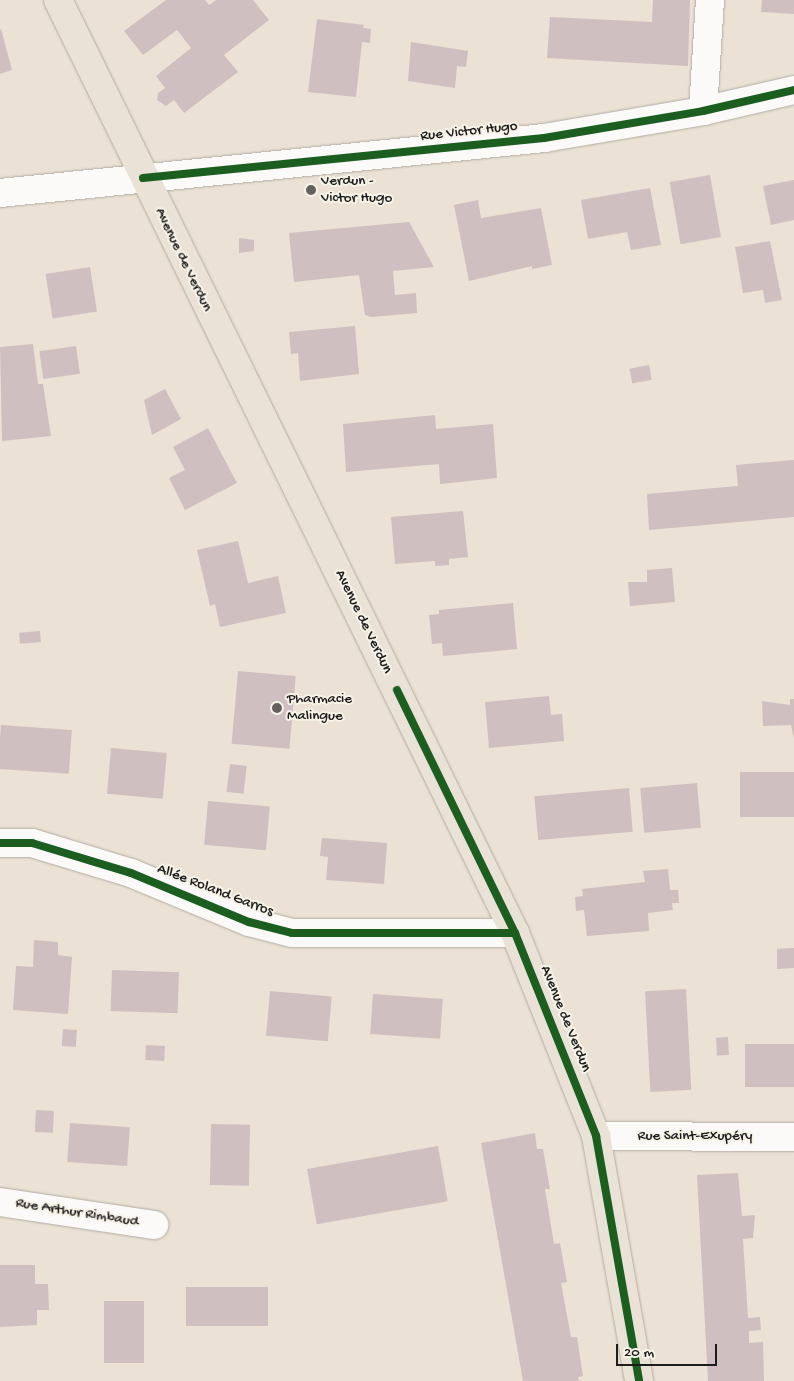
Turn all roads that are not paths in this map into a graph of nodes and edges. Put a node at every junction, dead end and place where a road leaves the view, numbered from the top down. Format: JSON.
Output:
{"nodes":[{"id":1,"x":58,"y":0,"type":"edge"},
{"id":2,"x":710,"y":0,"type":"edge"},
{"id":3,"x":794,"y":90,"type":"edge"},
{"id":4,"x":703,"y":111,"type":"junction"},
{"id":5,"x":143,"y":178,"type":"junction"},
{"id":6,"x":0,"y":193,"type":"edge"},
{"id":7,"x":0,"y":842,"type":"edge"},
{"id":8,"x":515,"y":933,"type":"junction"},
{"id":9,"x":596,"y":1136,"type":"junction"},
{"id":10,"x":794,"y":1138,"type":"edge"},
{"id":11,"x":0,"y":1202,"type":"edge"},
{"id":12,"x":154,"y":1225,"type":"dead end"},
{"id":13,"x":639,"y":1381,"type":"edge"}],
"edges":[{"from":1,"to":5,"type":"main road","name":"Avenue de Verdun"},
{"from":2,"to":4,"type":"street"},
{"from":3,"to":4,"type":"street","name":"Rue Victor Hugo"},
{"from":4,"to":5,"type":"street","name":"Rue Victor Hugo"},
{"from":5,"to":6,"type":"street","name":"Rue Victor Hugo"},
{"from":5,"to":8,"type":"main road","name":"Avenue de Verdun"},
{"from":7,"to":8,"type":"street","name":"Allée Roland Garros"},
{"from":8,"to":9,"type":"main road","name":"Avenue de Verdun"},
{"from":9,"to":10,"type":"street","name":"Rue Saint-Exupéry"},
{"from":9,"to":13,"type":"main road","name":"Avenue de Verdun"},
{"from":11,"to":12,"type":"street","name":"Rue Arthur Rimbaud"}]}
